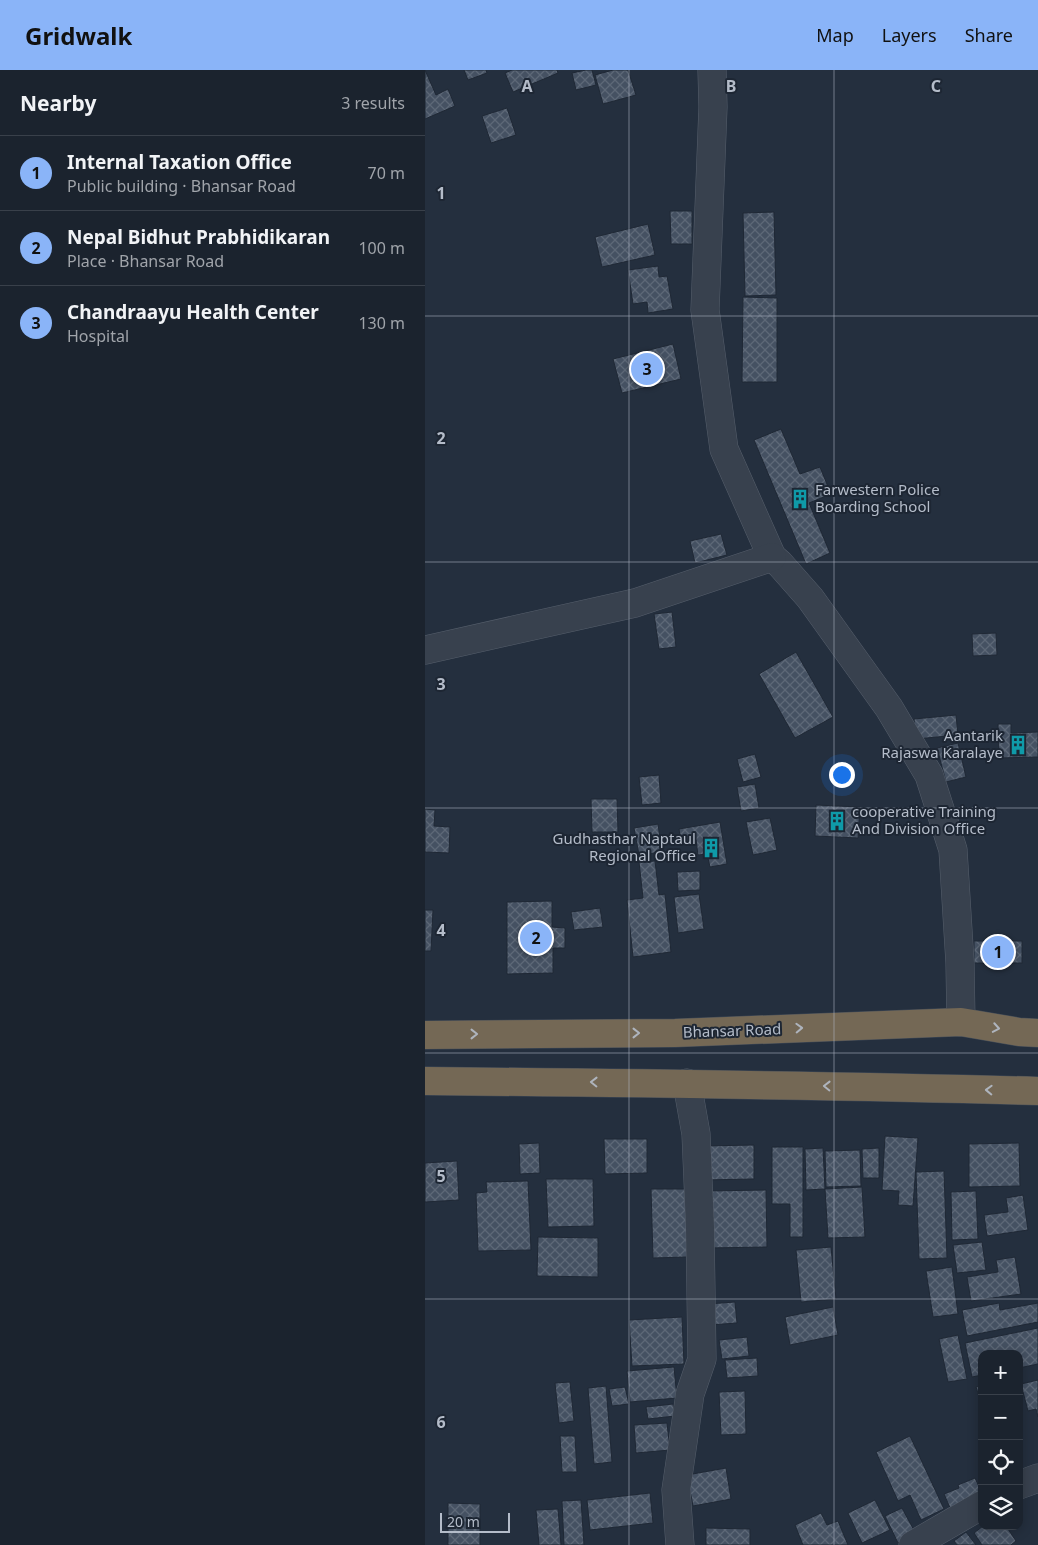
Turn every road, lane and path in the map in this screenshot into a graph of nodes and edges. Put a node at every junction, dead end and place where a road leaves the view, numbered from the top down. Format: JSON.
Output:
{"nodes":[{"id":1,"x":712,"y":70,"type":"edge"},
{"id":2,"x":773,"y":557,"type":"junction"},
{"id":3,"x":425,"y":650,"type":"edge"},
{"id":4,"x":961,"y":1022,"type":"junction"},
{"id":5,"x":1038,"y":1033,"type":"edge"},
{"id":6,"x":425,"y":1035,"type":"edge"},
{"id":7,"x":425,"y":1081,"type":"edge"},
{"id":8,"x":687,"y":1083,"type":"junction"},
{"id":9,"x":1038,"y":1091,"type":"edge"},
{"id":10,"x":1038,"y":1478,"type":"edge"},
{"id":11,"x":1023,"y":1484,"type":"edge"},
{"id":12,"x":978,"y":1507,"type":"edge"},
{"id":13,"x":680,"y":1545,"type":"edge"},
{"id":14,"x":913,"y":1545,"type":"edge"}],
"edges":[{"from":1,"to":2,"type":"street"},
{"from":2,"to":3,"type":"street"},
{"from":2,"to":4,"type":"street"},
{"from":4,"to":5,"type":"highway","name":"Bhansar Road","one_way":true},
{"from":6,"to":4,"type":"highway","name":"Bhansar Road","one_way":true},
{"from":8,"to":7,"type":"highway","one_way":true},
{"from":9,"to":8,"type":"highway","one_way":true},
{"from":8,"to":13,"type":"street"},
{"from":10,"to":11,"type":"street"},
{"from":12,"to":14,"type":"street"}]}
